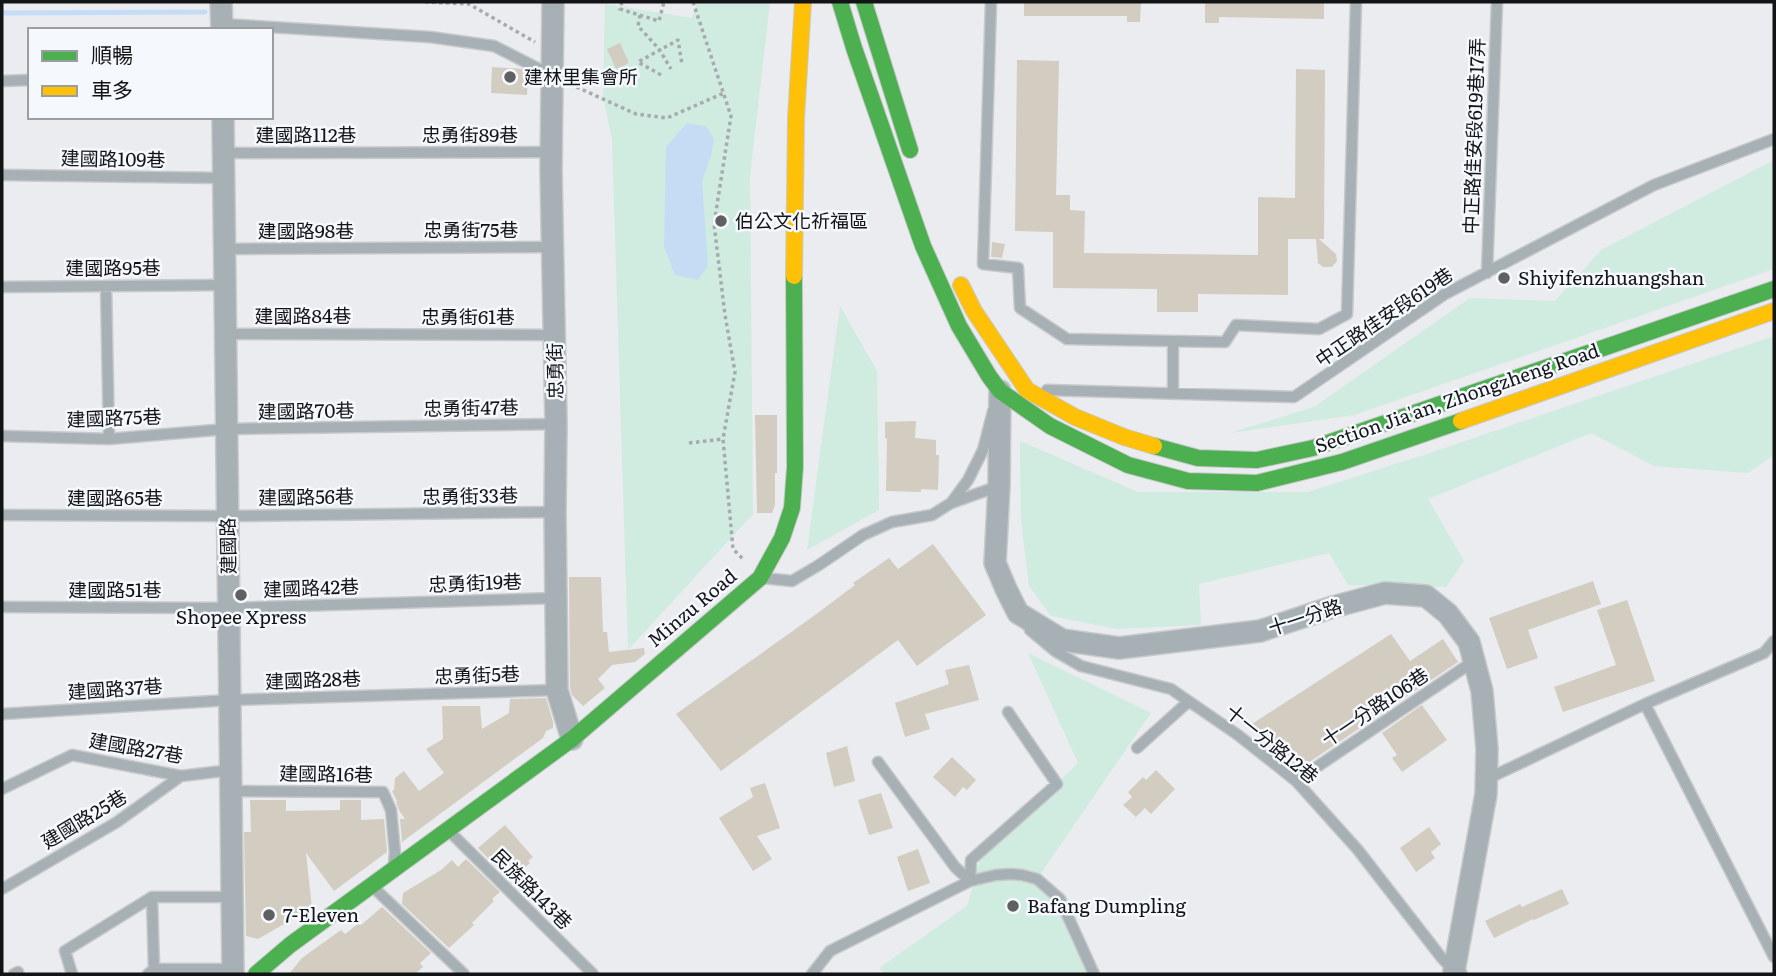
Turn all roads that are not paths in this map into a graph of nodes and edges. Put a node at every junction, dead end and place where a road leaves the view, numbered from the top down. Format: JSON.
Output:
{"nodes":[{"id":1,"x":221,"y":2,"type":"edge"},
{"id":2,"x":553,"y":2,"type":"edge"},
{"id":3,"x":803,"y":2,"type":"edge"},
{"id":4,"x":840,"y":2,"type":"edge"},
{"id":5,"x":864,"y":2,"type":"edge"},
{"id":6,"x":991,"y":2,"type":"edge"},
{"id":7,"x":1356,"y":2,"type":"edge"},
{"id":8,"x":1497,"y":2,"type":"edge"},
{"id":9,"x":222,"y":27,"type":"edge"},
{"id":10,"x":244,"y":28,"type":"edge"},
{"id":11,"x":273,"y":29,"type":"edge"},
{"id":12,"x":552,"y":76,"type":"junction"},
{"id":13,"x":28,"y":80,"type":"edge"},
{"id":14,"x":2,"y":81,"type":"edge"},
{"id":15,"x":223,"y":119,"type":"edge"},
{"id":16,"x":1774,"y":139,"type":"edge"},
{"id":17,"x":552,"y":152,"type":"junction"},
{"id":18,"x":223,"y":153,"type":"junction"},
{"id":19,"x":388,"y":153,"type":"joint"},
{"id":20,"x":914,"y":163,"type":"dead end"},
{"id":21,"x":2,"y":175,"type":"edge"},
{"id":22,"x":223,"y":178,"type":"junction"},
{"id":23,"x":389,"y":247,"type":"joint"},
{"id":24,"x":553,"y":247,"type":"junction"},
{"id":25,"x":224,"y":248,"type":"junction"},
{"id":26,"x":1487,"y":273,"type":"junction"},
{"id":27,"x":956,"y":275,"type":"dead end"},
{"id":28,"x":225,"y":285,"type":"junction"},
{"id":29,"x":106,"y":286,"type":"junction"},
{"id":30,"x":2,"y":287,"type":"edge"},
{"id":31,"x":1774,"y":289,"type":"edge"},
{"id":32,"x":1774,"y":311,"type":"edge"},
{"id":33,"x":225,"y":334,"type":"junction"},
{"id":34,"x":381,"y":334,"type":"joint"},
{"id":35,"x":555,"y":335,"type":"junction"},
{"id":36,"x":1173,"y":342,"type":"junction"},
{"id":37,"x":1027,"y":390,"type":"junction"},
{"id":38,"x":1000,"y":391,"type":"junction"},
{"id":39,"x":1172,"y":394,"type":"junction"},
{"id":40,"x":556,"y":424,"type":"junction"},
{"id":41,"x":386,"y":427,"type":"joint"},
{"id":42,"x":227,"y":429,"type":"junction"},
{"id":43,"x":2,"y":436,"type":"edge"},
{"id":44,"x":109,"y":439,"type":"junction"},
{"id":45,"x":999,"y":486,"type":"junction"},
{"id":46,"x":951,"y":503,"type":"junction"},
{"id":47,"x":555,"y":512,"type":"junction"},
{"id":48,"x":385,"y":514,"type":"joint"},
{"id":49,"x":2,"y":515,"type":"edge"},
{"id":50,"x":228,"y":516,"type":"junction"},
{"id":51,"x":760,"y":578,"type":"junction"},
{"id":52,"x":556,"y":598,"type":"junction"},
{"id":53,"x":395,"y":603,"type":"joint"},
{"id":54,"x":2,"y":607,"type":"edge"},
{"id":55,"x":229,"y":608,"type":"junction"},
{"id":56,"x":1018,"y":613,"type":"junction"},
{"id":57,"x":1774,"y":641,"type":"edge"},
{"id":58,"x":1474,"y":661,"type":"junction"},
{"id":59,"x":557,"y":690,"type":"junction"},
{"id":60,"x":398,"y":695,"type":"joint"},
{"id":61,"x":230,"y":700,"type":"junction"},
{"id":62,"x":1188,"y":702,"type":"junction"},
{"id":63,"x":1645,"y":704,"type":"junction"},
{"id":64,"x":1008,"y":712,"type":"dead end"},
{"id":65,"x":2,"y":714,"type":"edge"},
{"id":66,"x":572,"y":739,"type":"junction"},
{"id":67,"x":1137,"y":748,"type":"dead end"},
{"id":68,"x":878,"y":761,"type":"dead end"},
{"id":69,"x":181,"y":776,"type":"junction"},
{"id":70,"x":1487,"y":779,"type":"junction"},
{"id":71,"x":231,"y":781,"type":"junction"},
{"id":72,"x":1296,"y":781,"type":"junction"},
{"id":73,"x":2,"y":789,"type":"edge"},
{"id":74,"x":447,"y":829,"type":"junction"},
{"id":75,"x":393,"y":869,"type":"junction"},
{"id":76,"x":970,"y":881,"type":"junction"},
{"id":77,"x":371,"y":886,"type":"junction"},
{"id":78,"x":2,"y":889,"type":"edge"},
{"id":79,"x":152,"y":897,"type":"junction"},
{"id":80,"x":232,"y":897,"type":"junction"},
{"id":81,"x":1774,"y":957,"type":"edge"},
{"id":82,"x":233,"y":971,"type":"edge"},
{"id":83,"x":151,"y":972,"type":"edge"},
{"id":84,"x":1455,"y":972,"type":"edge"},
{"id":85,"x":72,"y":974,"type":"edge"},
{"id":86,"x":256,"y":974,"type":"edge"},
{"id":87,"x":464,"y":974,"type":"edge"},
{"id":88,"x":593,"y":974,"type":"edge"},
{"id":89,"x":812,"y":974,"type":"edge"},
{"id":90,"x":1094,"y":974,"type":"edge"}],
"edges":[{"from":1,"to":9,"type":"street"},
{"from":2,"to":12,"type":"street","name":"忠勇街"},
{"from":3,"to":51,"type":"main road","name":"Minzu Road"},
{"from":4,"to":38,"type":"main road"},
{"from":5,"to":20,"type":"main road"},
{"from":6,"to":36,"type":"lane"},
{"from":7,"to":36,"type":"lane"},
{"from":8,"to":26,"type":"lane","name":"中正路佳安段619巷17弄"},
{"from":9,"to":10,"type":"lane"},
{"from":11,"to":12,"type":"lane"},
{"from":12,"to":17,"type":"street","name":"忠勇街"},
{"from":13,"to":14,"type":"lane"},
{"from":15,"to":18,"type":"street","name":"建國路"},
{"from":16,"to":26,"type":"lane","name":"中正路佳安段619巷"},
{"from":17,"to":19,"type":"lane","name":"忠勇街89巷"},
{"from":17,"to":24,"type":"street","name":"忠勇街"},
{"from":18,"to":19,"type":"lane","name":"建國路112巷"},
{"from":18,"to":22,"type":"street","name":"建國路"},
{"from":21,"to":22,"type":"lane","name":"建國路109巷"},
{"from":22,"to":25,"type":"street","name":"建國路"},
{"from":23,"to":24,"type":"lane","name":"忠勇街75巷"},
{"from":23,"to":25,"type":"lane","name":"建國路98巷"},
{"from":24,"to":35,"type":"street","name":"忠勇街"},
{"from":25,"to":28,"type":"street","name":"建國路"},
{"from":26,"to":39,"type":"lane","name":"中正路佳安段619巷"},
{"from":27,"to":37,"type":"main road"},
{"from":28,"to":29,"type":"lane","name":"建國路95巷"},
{"from":28,"to":33,"type":"street","name":"建國路"},
{"from":29,"to":30,"type":"lane","name":"建國路95巷"},
{"from":29,"to":44,"type":"lane"},
{"from":31,"to":37,"type":"main road","name":"Section Jia'an, Zhongzheng Road"},
{"from":32,"to":38,"type":"main road","name":"Section Jia'an, Zhongzheng Road"},
{"from":33,"to":34,"type":"lane","name":"建國路84巷"},
{"from":33,"to":42,"type":"street","name":"建國路"},
{"from":34,"to":35,"type":"lane","name":"忠勇街61巷"},
{"from":35,"to":40,"type":"street","name":"忠勇街"},
{"from":36,"to":39,"type":"lane"},
{"from":37,"to":38,"type":"lane","name":"中正路佳安段619巷"},
{"from":37,"to":39,"type":"lane","name":"中正路佳安段619巷"},
{"from":38,"to":45,"type":"street"},
{"from":38,"to":46,"type":"lane"},
{"from":40,"to":41,"type":"lane","name":"忠勇街47巷"},
{"from":40,"to":47,"type":"street","name":"忠勇街"},
{"from":41,"to":42,"type":"lane","name":"建國路70巷"},
{"from":42,"to":44,"type":"lane","name":"建國路75巷"},
{"from":42,"to":50,"type":"street","name":"建國路"},
{"from":43,"to":44,"type":"lane","name":"建國路75巷"},
{"from":45,"to":46,"type":"lane"},
{"from":45,"to":56,"type":"street"},
{"from":46,"to":51,"type":"lane"},
{"from":47,"to":48,"type":"lane","name":"忠勇街33巷"},
{"from":47,"to":52,"type":"street","name":"忠勇街"},
{"from":48,"to":50,"type":"lane","name":"建國路56巷"},
{"from":49,"to":50,"type":"lane","name":"建國路65巷"},
{"from":50,"to":55,"type":"street","name":"建國路"},
{"from":51,"to":66,"type":"main road","name":"Minzu Road"},
{"from":52,"to":53,"type":"lane","name":"忠勇街19巷"},
{"from":52,"to":59,"type":"street","name":"忠勇街"},
{"from":53,"to":55,"type":"lane","name":"建國路42巷"},
{"from":54,"to":55,"type":"lane","name":"建國路51巷"},
{"from":55,"to":61,"type":"street","name":"建國路"},
{"from":56,"to":58,"type":"street","name":"十一分路"},
{"from":56,"to":62,"type":"lane","name":"十一分路12巷"},
{"from":57,"to":63,"type":"lane"},
{"from":58,"to":70,"type":"street","name":"十一分路"},
{"from":58,"to":72,"type":"lane","name":"十一分路106巷"},
{"from":59,"to":60,"type":"lane","name":"忠勇街5巷"},
{"from":59,"to":66,"type":"street","name":"忠勇街"},
{"from":60,"to":61,"type":"lane","name":"建國路28巷"},
{"from":61,"to":65,"type":"lane","name":"建國路37巷"},
{"from":61,"to":71,"type":"street","name":"建國路"},
{"from":62,"to":67,"type":"lane"},
{"from":62,"to":72,"type":"lane","name":"十一分路12巷"},
{"from":63,"to":70,"type":"lane"},
{"from":63,"to":81,"type":"lane"},
{"from":64,"to":76,"type":"lane"},
{"from":66,"to":74,"type":"main road","name":"Minzu Road"},
{"from":68,"to":76,"type":"lane"},
{"from":69,"to":71,"type":"lane","name":"建國路27巷"},
{"from":69,"to":73,"type":"lane","name":"建國路27巷"},
{"from":69,"to":78,"type":"lane","name":"建國路25巷"},
{"from":70,"to":84,"type":"street","name":"十一分路"},
{"from":71,"to":75,"type":"lane","name":"建國路16巷"},
{"from":71,"to":80,"type":"street","name":"建國路"},
{"from":72,"to":84,"type":"lane","name":"十一分路12巷"},
{"from":74,"to":75,"type":"main road","name":"Minzu Road"},
{"from":74,"to":88,"type":"lane","name":"民族路143巷"},
{"from":75,"to":77,"type":"main road","name":"Minzu Road"},
{"from":76,"to":89,"type":"lane"},
{"from":76,"to":90,"type":"lane"},
{"from":77,"to":86,"type":"main road","name":"Minzu Road"},
{"from":77,"to":87,"type":"lane"},
{"from":79,"to":80,"type":"lane"},
{"from":79,"to":83,"type":"lane"},
{"from":79,"to":85,"type":"lane"},
{"from":80,"to":82,"type":"street","name":"建國路"},
{"from":82,"to":83,"type":"lane"}]}
